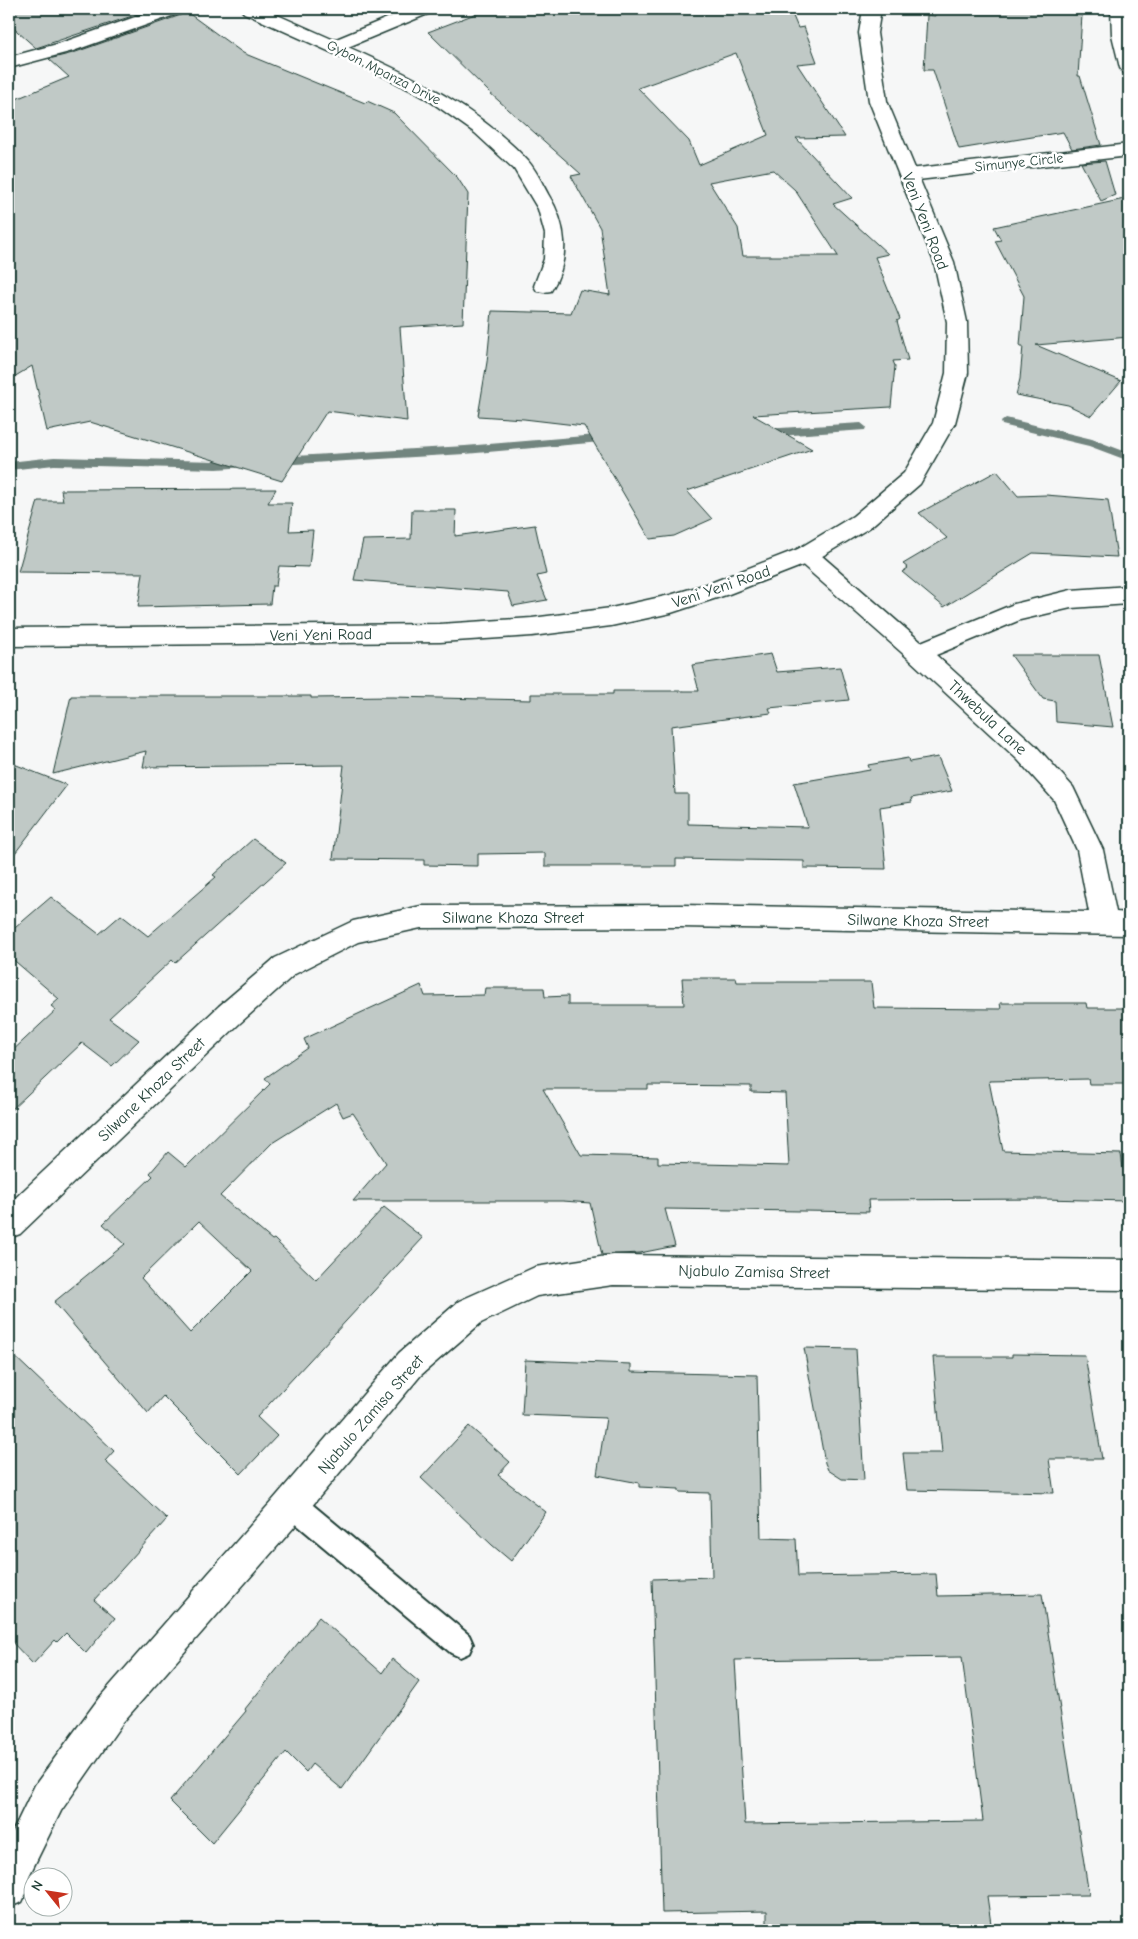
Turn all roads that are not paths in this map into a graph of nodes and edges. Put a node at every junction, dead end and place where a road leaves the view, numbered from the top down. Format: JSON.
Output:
{"nodes":[{"id":1,"x":174,"y":9,"type":"edge"},
{"id":2,"x":250,"y":9,"type":"edge"},
{"id":3,"x":424,"y":9,"type":"edge"},
{"id":4,"x":872,"y":9,"type":"edge"},
{"id":5,"x":1120,"y":9,"type":"edge"},
{"id":6,"x":335,"y":46,"type":"junction"},
{"id":7,"x":9,"y":63,"type":"edge"},
{"id":8,"x":1129,"y":68,"type":"edge"},
{"id":9,"x":1129,"y":150,"type":"edge"},
{"id":10,"x":910,"y":175,"type":"junction"},
{"id":11,"x":544,"y":286,"type":"dead end"},
{"id":12,"x":806,"y":555,"type":"junction"},
{"id":13,"x":1129,"y":595,"type":"edge"},
{"id":14,"x":9,"y":637,"type":"edge"},
{"id":15,"x":918,"y":653,"type":"junction"},
{"id":16,"x":1117,"y":923,"type":"edge"},
{"id":17,"x":9,"y":1224,"type":"edge"},
{"id":18,"x":1129,"y":1275,"type":"edge"},
{"id":19,"x":292,"y":1504,"type":"junction"},
{"id":20,"x":460,"y":1644,"type":"dead end"},
{"id":21,"x":9,"y":1889,"type":"edge"}],
"edges":[{"from":1,"to":7,"type":"street"},
{"from":2,"to":6,"type":"street","name":"Gybon Mpanza Drive"},
{"from":3,"to":6,"type":"street"},
{"from":4,"to":10,"type":"street","name":"Veni Yeni Road"},
{"from":5,"to":8,"type":"street"},
{"from":6,"to":11,"type":"street","name":"Gybon Mpanza Drive"},
{"from":9,"to":10,"type":"street","name":"Simunye Circle"},
{"from":10,"to":12,"type":"street","name":"Veni Yeni Road"},
{"from":12,"to":14,"type":"street","name":"Veni Yeni Road"},
{"from":12,"to":15,"type":"street","name":"Thwebula Lane"},
{"from":13,"to":15,"type":"street"},
{"from":15,"to":16,"type":"street","name":"Thwebula Lane"},
{"from":16,"to":17,"type":"street","name":"Silwane Khoza Street"},
{"from":18,"to":19,"type":"street","name":"Njabulo Zamisa Street"},
{"from":19,"to":20,"type":"lane"},
{"from":19,"to":21,"type":"street","name":"Njabulo Zamisa Street"}]}
